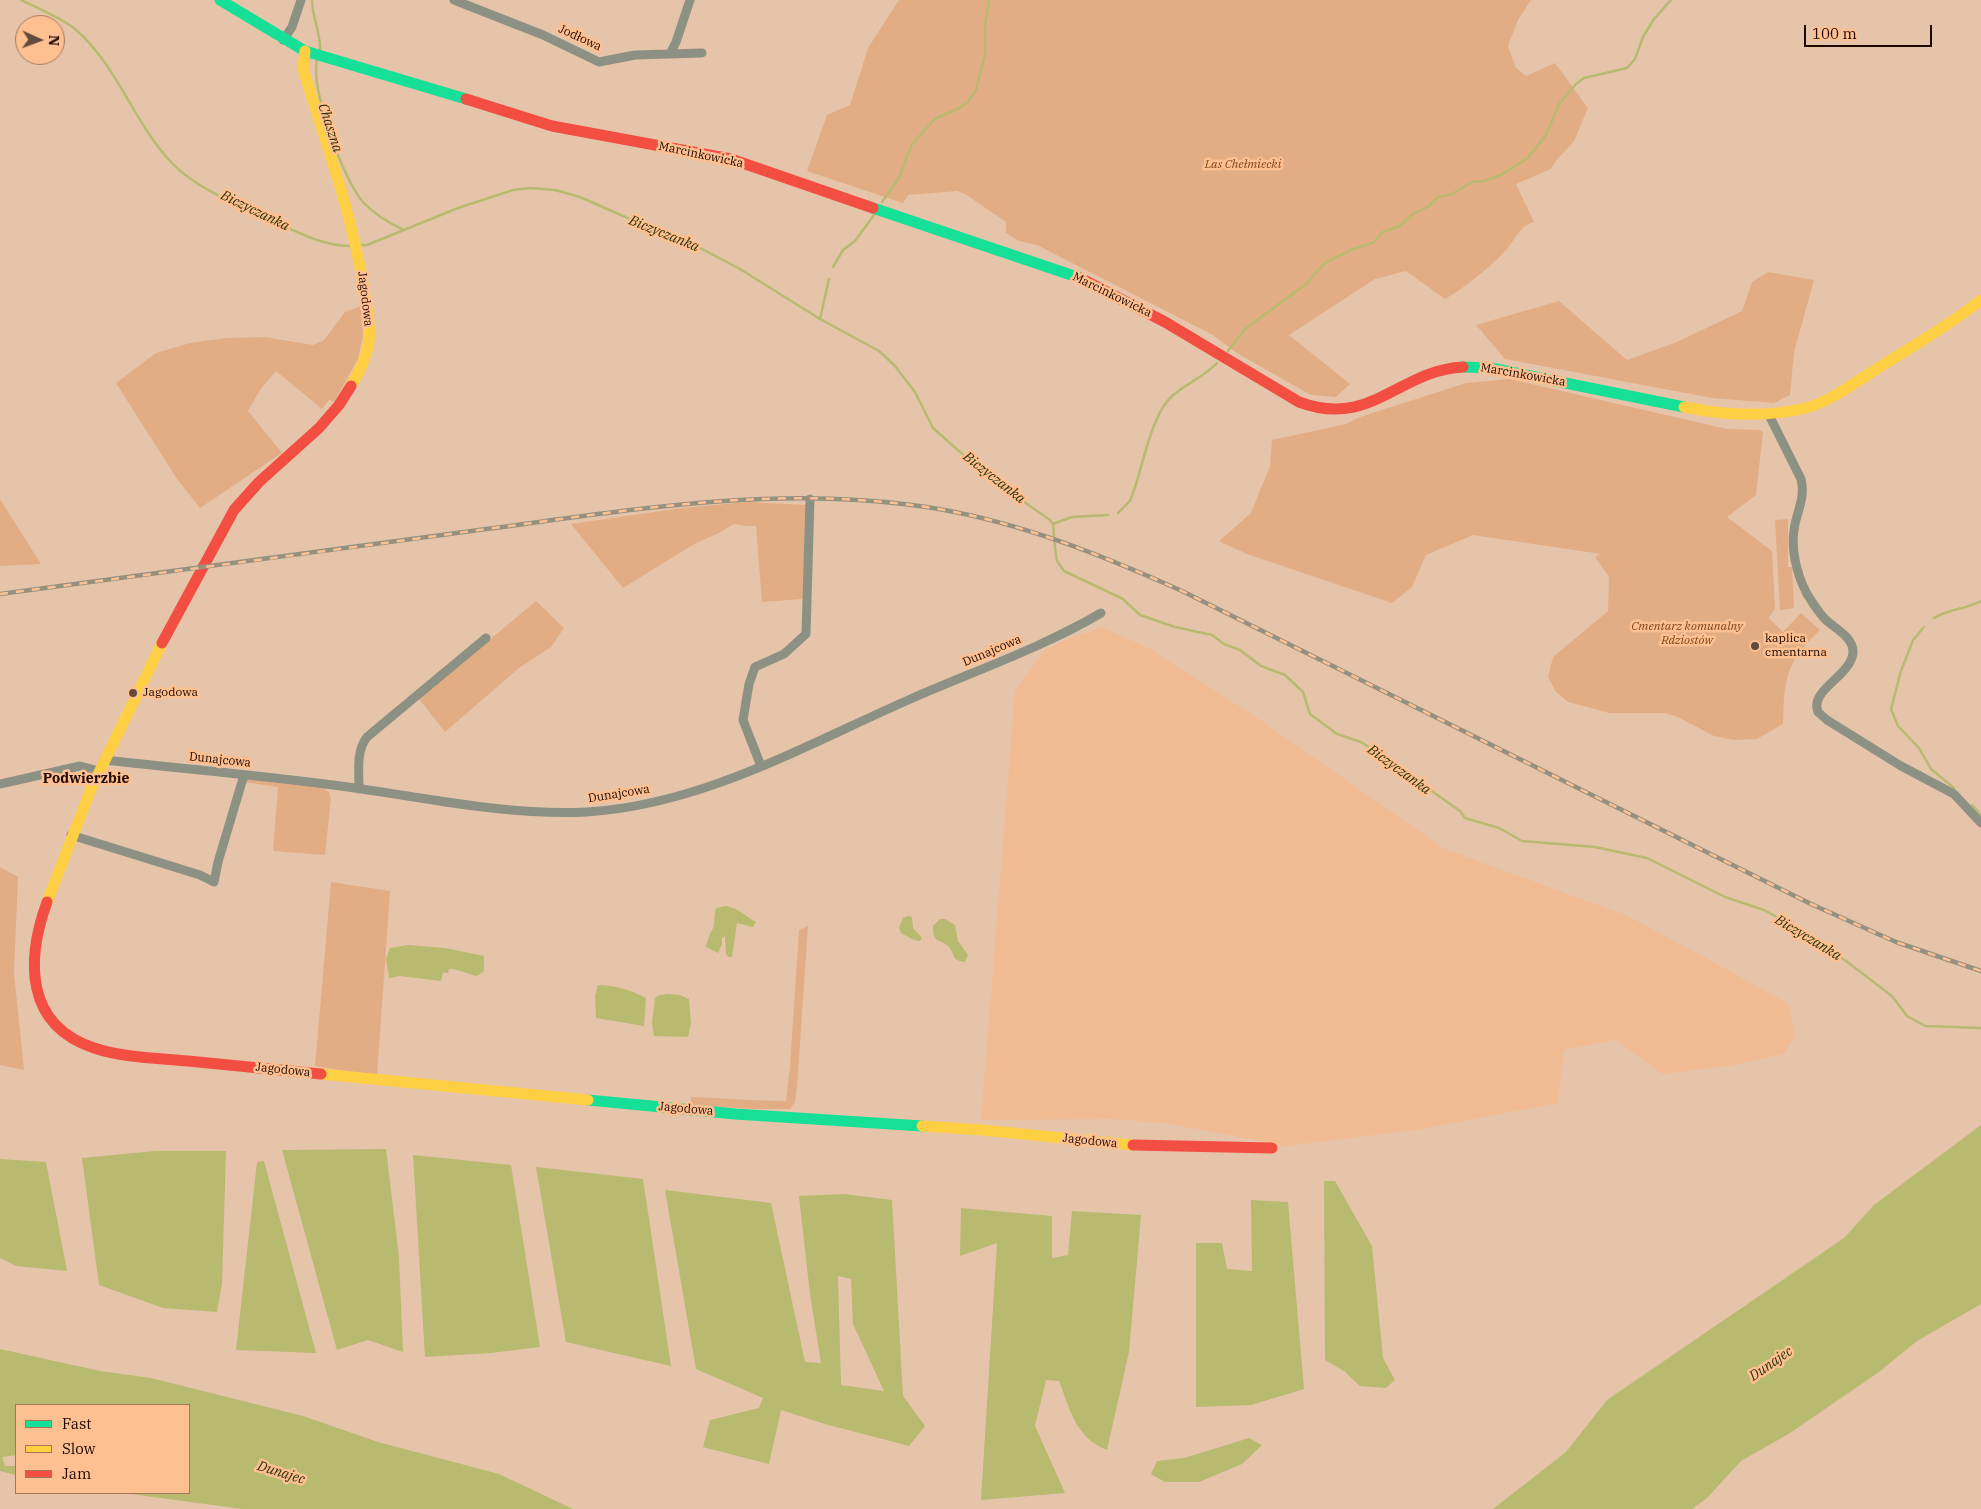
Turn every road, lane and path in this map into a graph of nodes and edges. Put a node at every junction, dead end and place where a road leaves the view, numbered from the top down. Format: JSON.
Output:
{"nodes":[{"id":1,"x":220,"y":0,"type":"edge"},
{"id":2,"x":302,"y":0,"type":"edge"},
{"id":3,"x":454,"y":0,"type":"edge"},
{"id":4,"x":690,"y":0,"type":"edge"},
{"id":5,"x":283,"y":40,"type":"junction"},
{"id":6,"x":702,"y":53,"type":"dead end"},
{"id":7,"x":314,"y":54,"type":"junction"},
{"id":8,"x":670,"y":54,"type":"junction"},
{"id":9,"x":1981,"y":300,"type":"edge"},
{"id":10,"x":1769,"y":415,"type":"junction"},
{"id":11,"x":810,"y":499,"type":"dead end"},
{"id":12,"x":1101,"y":613,"type":"dead end"},
{"id":13,"x":486,"y":638,"type":"dead end"},
{"id":14,"x":104,"y":760,"type":"junction"},
{"id":15,"x":761,"y":766,"type":"junction"},
{"id":16,"x":100,"y":771,"type":"junction"},
{"id":17,"x":244,"y":775,"type":"junction"},
{"id":18,"x":0,"y":784,"type":"edge"},
{"id":19,"x":359,"y":789,"type":"junction"},
{"id":20,"x":1981,"y":823,"type":"edge"},
{"id":21,"x":71,"y":835,"type":"junction"},
{"id":22,"x":1272,"y":1148,"type":"dead end"}],
"edges":[{"from":1,"to":5,"type":"street","name":"Marcinkowicka"},
{"from":2,"to":5,"type":"street"},
{"from":3,"to":8,"type":"street","name":"Jodłowa"},
{"from":4,"to":8,"type":"street"},
{"from":5,"to":7,"type":"street","name":"Marcinkowicka"},
{"from":6,"to":8,"type":"street","name":"Jodłowa"},
{"from":7,"to":10,"type":"street","name":"Marcinkowicka"},
{"from":7,"to":14,"type":"street","name":"Jagodowa"},
{"from":9,"to":10,"type":"street","name":"Marcinkowicka"},
{"from":10,"to":20,"type":"street"},
{"from":11,"to":15,"type":"street"},
{"from":12,"to":15,"type":"street","name":"Dunajcowa"},
{"from":13,"to":19,"type":"street"},
{"from":14,"to":16,"type":"street","name":"Jagodowa"},
{"from":14,"to":17,"type":"street","name":"Dunajcowa"},
{"from":15,"to":19,"type":"street","name":"Dunajcowa"},
{"from":16,"to":18,"type":"street"},
{"from":16,"to":21,"type":"street","name":"Jagodowa"},
{"from":17,"to":19,"type":"street","name":"Dunajcowa"},
{"from":17,"to":21,"type":"street"},
{"from":21,"to":22,"type":"street","name":"Jagodowa"}]}
